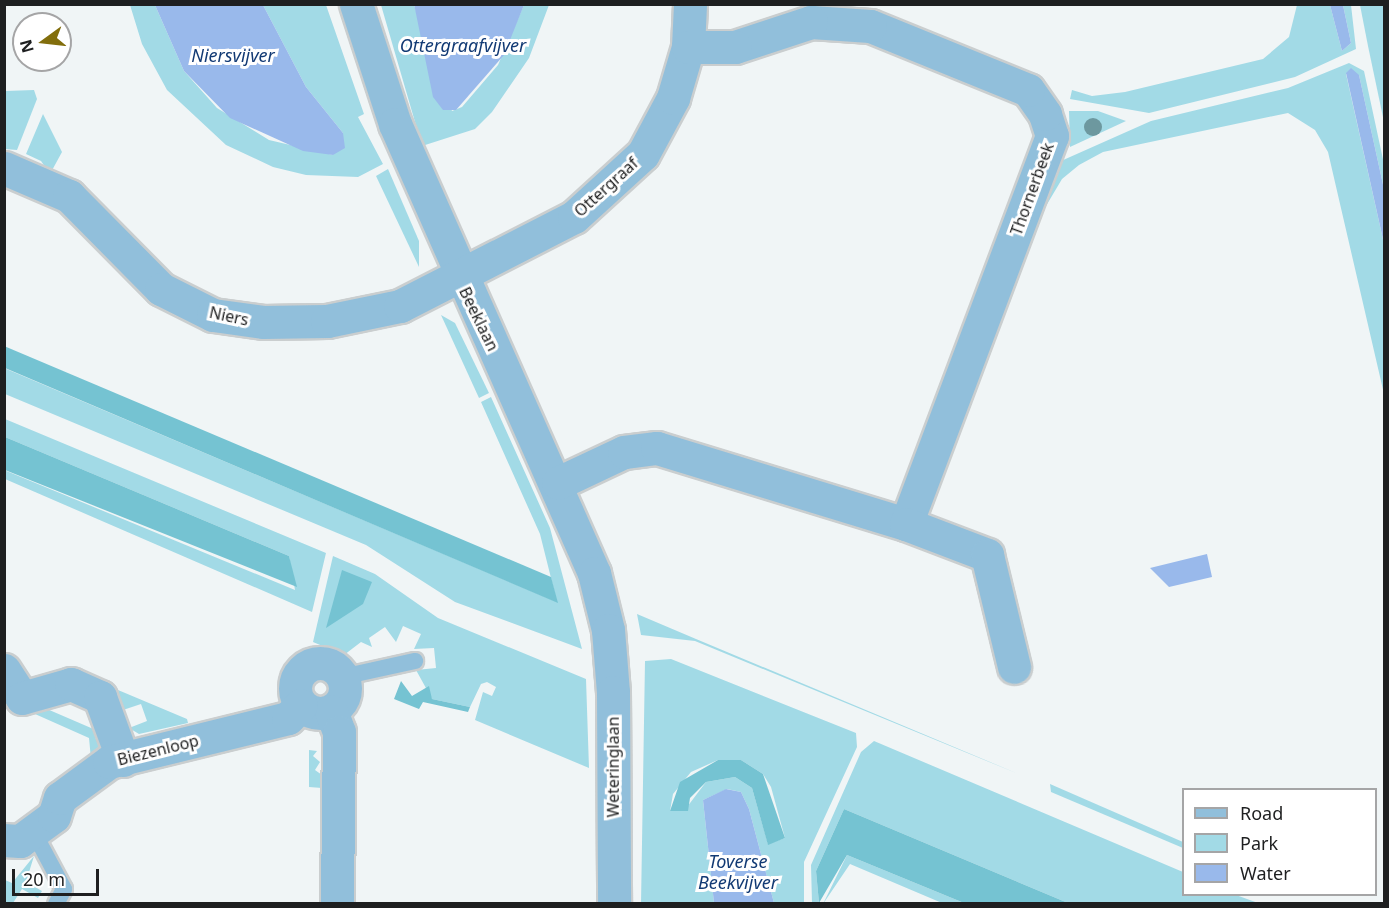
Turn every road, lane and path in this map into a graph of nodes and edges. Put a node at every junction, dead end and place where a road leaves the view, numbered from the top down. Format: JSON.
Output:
{"nodes":[{"id":1,"x":356,"y":4,"type":"edge"},
{"id":2,"x":690,"y":4,"type":"edge"},
{"id":3,"x":688,"y":47,"type":"junction"},
{"id":4,"x":4,"y":168,"type":"edge"},
{"id":5,"x":460,"y":279,"type":"junction"},
{"id":6,"x":558,"y":483,"type":"junction"},
{"id":7,"x":906,"y":524,"type":"junction"},
{"id":8,"x":608,"y":630,"type":"joint"},
{"id":9,"x":415,"y":661,"type":"dead end"},
{"id":10,"x":1014,"y":667,"type":"dead end"},
{"id":11,"x":4,"y":670,"type":"edge"},
{"id":12,"x":342,"y":677,"type":"junction"},
{"id":13,"x":316,"y":708,"type":"junction"},
{"id":14,"x":123,"y":760,"type":"junction"},
{"id":15,"x":19,"y":835,"type":"edge"},
{"id":16,"x":56,"y":903,"type":"edge"},
{"id":17,"x":337,"y":903,"type":"edge"},
{"id":18,"x":614,"y":903,"type":"edge"}],
"edges":[{"from":1,"to":5,"type":"street","name":"Beeklaan"},
{"from":2,"to":3,"type":"street","name":"Ottergraaf"},
{"from":3,"to":5,"type":"street","name":"Ottergraaf"},
{"from":3,"to":7,"type":"street","name":"Thornerbeek"},
{"from":4,"to":5,"type":"street","name":"Niers"},
{"from":5,"to":6,"type":"street","name":"Beeklaan"},
{"from":6,"to":7,"type":"street"},
{"from":6,"to":8,"type":"street","name":"Beeklaan"},
{"from":7,"to":10,"type":"street"},
{"from":8,"to":18,"type":"street","name":"Weteringlaan"},
{"from":9,"to":12,"type":"lane"},
{"from":11,"to":14,"type":"street"},
{"from":12,"to":13,"type":"street","name":"Biezenloop"},
{"from":12,"to":13,"type":"street"},
{"from":13,"to":14,"type":"street","name":"Biezenloop"},
{"from":13,"to":17,"type":"street"},
{"from":14,"to":15,"type":"street","name":"Biezenloop"},
{"from":15,"to":16,"type":"lane"}]}
